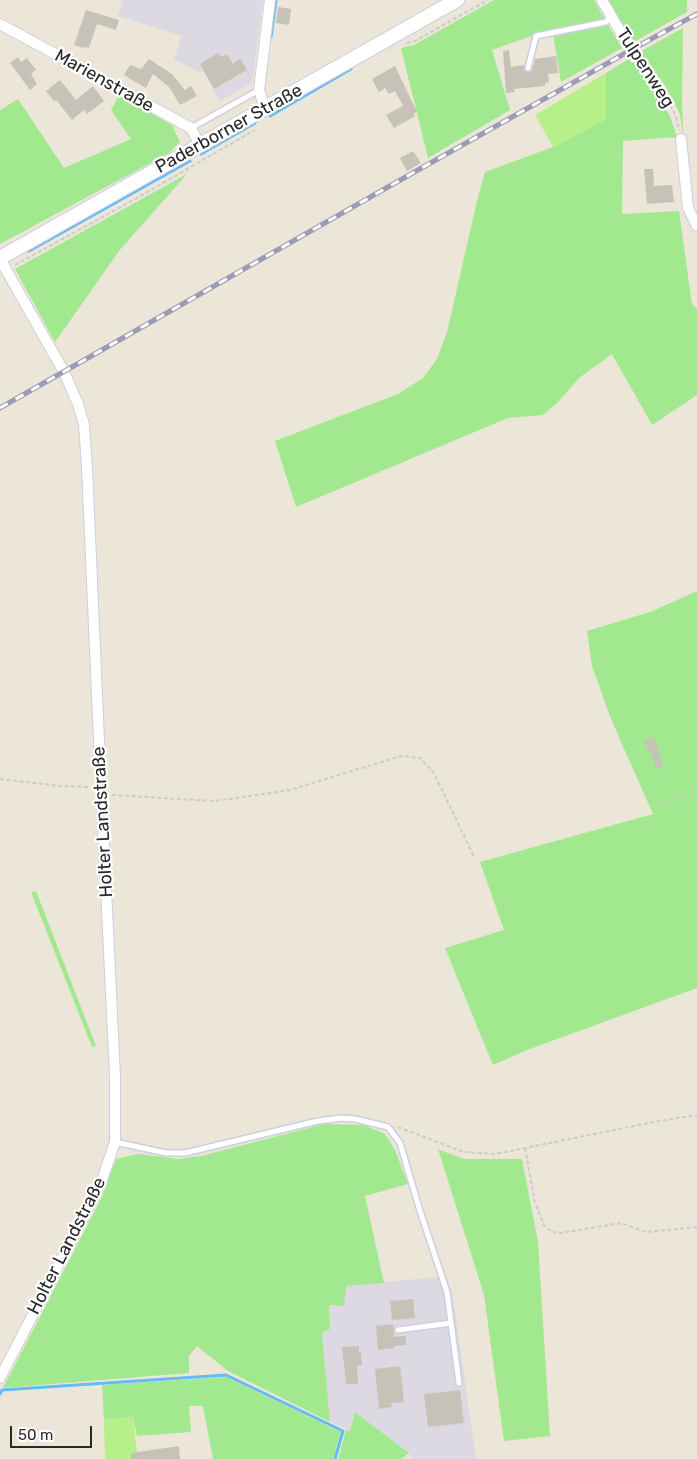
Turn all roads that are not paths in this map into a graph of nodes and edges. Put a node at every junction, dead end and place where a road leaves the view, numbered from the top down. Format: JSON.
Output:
{"nodes":[{"id":1,"x":270,"y":0,"type":"edge"},
{"id":2,"x":457,"y":0,"type":"edge"},
{"id":3,"x":602,"y":0,"type":"edge"},
{"id":4,"x":611,"y":15,"type":"junction"},
{"id":5,"x":0,"y":24,"type":"edge"},
{"id":6,"x":624,"y":38,"type":"road end"},
{"id":7,"x":528,"y":68,"type":"dead end"},
{"id":8,"x":259,"y":90,"type":"junction"},
{"id":9,"x":266,"y":108,"type":"junction"},
{"id":10,"x":191,"y":128,"type":"junction"},
{"id":11,"x":681,"y":140,"type":"road end"},
{"id":12,"x":200,"y":145,"type":"junction"},
{"id":13,"x":697,"y":226,"type":"edge"},
{"id":14,"x":2,"y":262,"type":"edge"},
{"id":15,"x":114,"y":1142,"type":"junction"},
{"id":16,"x":451,"y":1323,"type":"junction"},
{"id":17,"x":398,"y":1330,"type":"dead end"},
{"id":18,"x":0,"y":1378,"type":"edge"},
{"id":19,"x":460,"y":1383,"type":"dead end"}],
"edges":[{"from":1,"to":8,"type":"street"},
{"from":2,"to":9,"type":"main road","name":"Paderborner Straße"},
{"from":3,"to":4,"type":"street","name":"Tulpenweg"},
{"from":4,"to":6,"type":"street","name":"Tulpenweg"},
{"from":4,"to":7,"type":"lane"},
{"from":5,"to":10,"type":"street","name":"Marienstraße"},
{"from":8,"to":9,"type":"street"},
{"from":8,"to":10,"type":"lane"},
{"from":9,"to":12,"type":"main road","name":"Paderborner Straße"},
{"from":10,"to":12,"type":"street"},
{"from":11,"to":13,"type":"street"},
{"from":12,"to":14,"type":"main road","name":"Paderborner Straße"},
{"from":14,"to":15,"type":"street","name":"Holter Landstraße"},
{"from":15,"to":16,"type":"lane"},
{"from":15,"to":18,"type":"street","name":"Holter Landstraße"},
{"from":16,"to":17,"type":"lane"},
{"from":16,"to":19,"type":"lane"}]}
